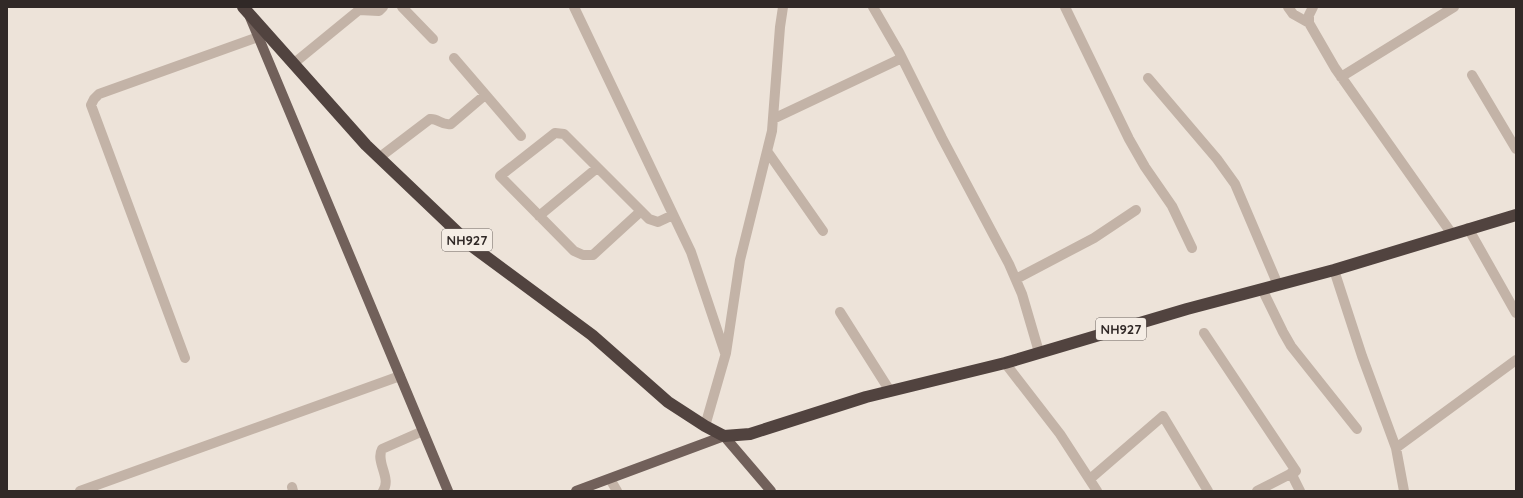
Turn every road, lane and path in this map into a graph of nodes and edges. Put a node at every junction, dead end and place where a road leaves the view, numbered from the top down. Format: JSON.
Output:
{"nodes":[{"id":1,"x":383,"y":7,"type":"edge"},
{"id":2,"x":402,"y":7,"type":"edge"},
{"id":3,"x":574,"y":7,"type":"edge"},
{"id":4,"x":783,"y":7,"type":"edge"},
{"id":5,"x":1065,"y":7,"type":"edge"},
{"id":6,"x":1288,"y":7,"type":"edge"},
{"id":7,"x":1313,"y":7,"type":"edge"},
{"id":8,"x":1454,"y":7,"type":"edge"},
{"id":9,"x":875,"y":8,"type":"edge"},
{"id":10,"x":246,"y":11,"type":"edge"},
{"id":11,"x":1309,"y":23,"type":"junction"},
{"id":12,"x":258,"y":37,"type":"junction"},
{"id":13,"x":433,"y":39,"type":"dead end"},
{"id":14,"x":454,"y":58,"type":"dead end"},
{"id":15,"x":902,"y":58,"type":"junction"},
{"id":16,"x":294,"y":64,"type":"junction"},
{"id":17,"x":1472,"y":75,"type":"dead end"},
{"id":18,"x":1341,"y":77,"type":"junction"},
{"id":19,"x":1148,"y":78,"type":"dead end"},
{"id":20,"x":485,"y":95,"type":"junction"},
{"id":21,"x":773,"y":119,"type":"junction"},
{"id":22,"x":522,"y":136,"type":"dead end"},
{"id":23,"x":1516,"y":148,"type":"edge"},
{"id":24,"x":767,"y":151,"type":"junction"},
{"id":25,"x":380,"y":157,"type":"junction"},
{"id":26,"x":598,"y":168,"type":"junction"},
{"id":27,"x":1136,"y":210,"type":"dead end"},
{"id":28,"x":641,"y":211,"type":"junction"},
{"id":29,"x":673,"y":215,"type":"junction"},
{"id":30,"x":1516,"y":215,"type":"edge"},
{"id":31,"x":540,"y":216,"type":"junction"},
{"id":32,"x":1468,"y":228,"type":"junction"},
{"id":33,"x":823,"y":231,"type":"dead end"},
{"id":34,"x":1452,"y":234,"type":"junction"},
{"id":35,"x":1192,"y":248,"type":"dead end"},
{"id":36,"x":1334,"y":270,"type":"junction"},
{"id":37,"x":1016,"y":279,"type":"junction"},
{"id":38,"x":1278,"y":285,"type":"junction"},
{"id":39,"x":1262,"y":289,"type":"junction"},
{"id":40,"x":840,"y":312,"type":"dead end"},
{"id":41,"x":1516,"y":313,"type":"edge"},
{"id":42,"x":1204,"y":333,"type":"dead end"},
{"id":43,"x":1038,"y":352,"type":"junction"},
{"id":44,"x":726,"y":353,"type":"junction"},
{"id":45,"x":185,"y":358,"type":"dead end"},
{"id":46,"x":1516,"y":360,"type":"edge"},
{"id":47,"x":1005,"y":363,"type":"junction"},
{"id":48,"x":400,"y":376,"type":"junction"},
{"id":49,"x":890,"y":391,"type":"junction"},
{"id":50,"x":705,"y":426,"type":"junction"},
{"id":51,"x":1357,"y":429,"type":"dead end"},
{"id":52,"x":423,"y":431,"type":"junction"},
{"id":53,"x":724,"y":436,"type":"junction"},
{"id":54,"x":1396,"y":448,"type":"junction"},
{"id":55,"x":1292,"y":473,"type":"junction"},
{"id":56,"x":1090,"y":478,"type":"junction"},
{"id":57,"x":610,"y":479,"type":"junction"},
{"id":58,"x":80,"y":491,"type":"edge"},
{"id":59,"x":383,"y":491,"type":"edge"},
{"id":60,"x":448,"y":491,"type":"edge"},
{"id":61,"x":576,"y":491,"type":"edge"},
{"id":62,"x":616,"y":491,"type":"edge"},
{"id":63,"x":771,"y":491,"type":"edge"},
{"id":64,"x":1097,"y":491,"type":"edge"},
{"id":65,"x":1208,"y":491,"type":"edge"},
{"id":66,"x":1257,"y":491,"type":"edge"},
{"id":67,"x":1300,"y":491,"type":"edge"},
{"id":68,"x":1404,"y":491,"type":"edge"}],
"edges":[{"from":1,"to":16,"type":"street"},
{"from":2,"to":13,"type":"street"},
{"from":3,"to":29,"type":"street"},
{"from":4,"to":21,"type":"street"},
{"from":5,"to":35,"type":"street"},
{"from":6,"to":11,"type":"street"},
{"from":7,"to":11,"type":"street"},
{"from":8,"to":18,"type":"street"},
{"from":9,"to":15,"type":"street"},
{"from":10,"to":12,"type":"main road"},
{"from":10,"to":16,"type":"highway","number":"NH927"},
{"from":11,"to":18,"type":"street"},
{"from":12,"to":45,"type":"street"},
{"from":12,"to":48,"type":"main road"},
{"from":14,"to":20,"type":"street"},
{"from":15,"to":21,"type":"street"},
{"from":15,"to":37,"type":"street"},
{"from":16,"to":25,"type":"highway","number":"NH927"},
{"from":17,"to":23,"type":"street"},
{"from":18,"to":34,"type":"street"},
{"from":19,"to":38,"type":"street"},
{"from":20,"to":22,"type":"street"},
{"from":20,"to":25,"type":"street"},
{"from":21,"to":24,"type":"street"},
{"from":24,"to":33,"type":"street"},
{"from":24,"to":44,"type":"street"},
{"from":25,"to":50,"type":"highway","number":"NH927"},
{"from":26,"to":28,"type":"street"},
{"from":26,"to":31,"type":"street"},
{"from":26,"to":31,"type":"street"},
{"from":27,"to":37,"type":"street"},
{"from":28,"to":29,"type":"street"},
{"from":28,"to":31,"type":"street"},
{"from":29,"to":44,"type":"street"},
{"from":30,"to":32,"type":"highway","number":"NH927"},
{"from":32,"to":34,"type":"highway","number":"NH927"},
{"from":32,"to":41,"type":"street"},
{"from":34,"to":36,"type":"highway","number":"NH927"},
{"from":36,"to":38,"type":"highway","number":"NH927"},
{"from":36,"to":54,"type":"street"},
{"from":37,"to":43,"type":"street"},
{"from":38,"to":39,"type":"highway","number":"NH927"},
{"from":39,"to":43,"type":"highway","number":"NH927"},
{"from":39,"to":51,"type":"street"},
{"from":40,"to":49,"type":"street"},
{"from":42,"to":55,"type":"street"},
{"from":43,"to":47,"type":"highway","number":"NH927"},
{"from":44,"to":50,"type":"street"},
{"from":46,"to":54,"type":"street"},
{"from":47,"to":49,"type":"highway","number":"NH927"},
{"from":47,"to":56,"type":"street"},
{"from":48,"to":52,"type":"main road"},
{"from":48,"to":58,"type":"street"},
{"from":49,"to":53,"type":"highway","number":"NH927"},
{"from":50,"to":53,"type":"highway","number":"NH927"},
{"from":52,"to":59,"type":"street"},
{"from":52,"to":60,"type":"main road"},
{"from":53,"to":57,"type":"main road"},
{"from":53,"to":63,"type":"main road"},
{"from":54,"to":68,"type":"street"},
{"from":55,"to":66,"type":"street"},
{"from":55,"to":67,"type":"street"},
{"from":56,"to":64,"type":"street"},
{"from":56,"to":65,"type":"street"},
{"from":57,"to":61,"type":"main road"},
{"from":57,"to":62,"type":"street"}]}
